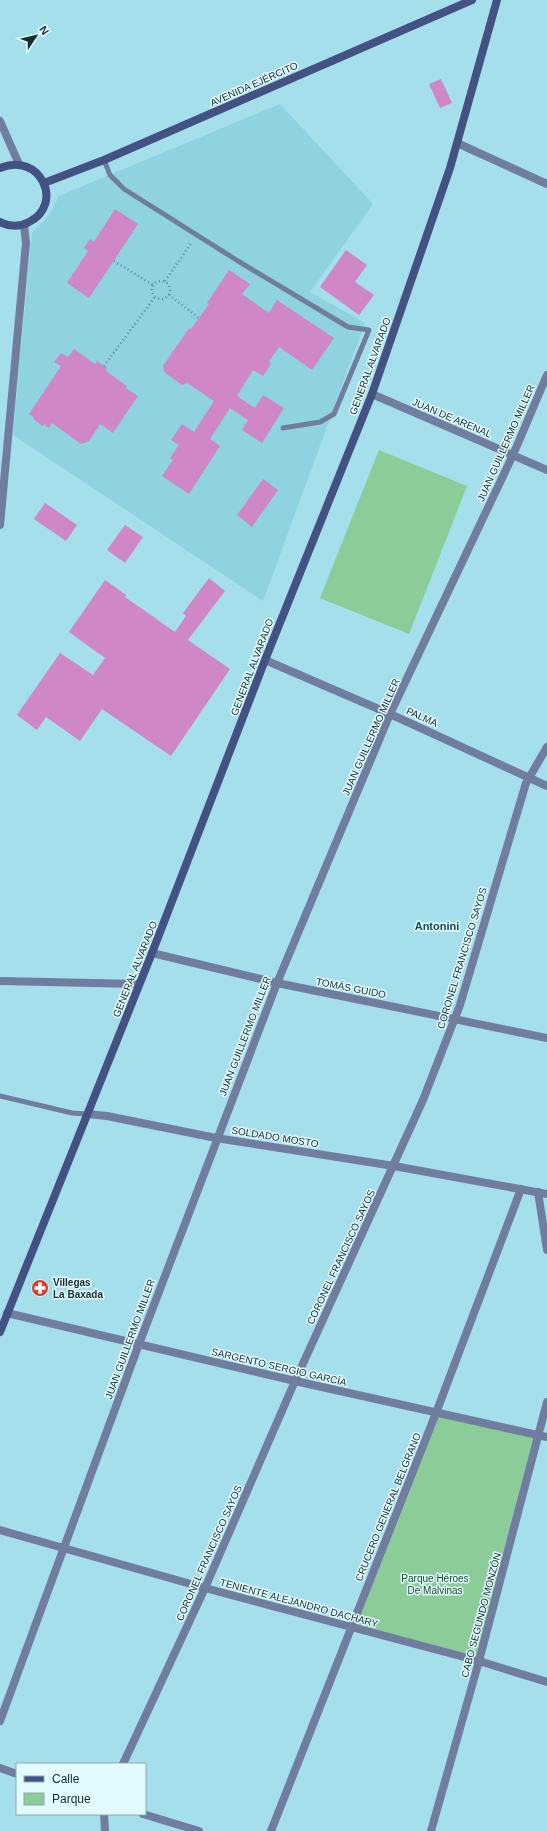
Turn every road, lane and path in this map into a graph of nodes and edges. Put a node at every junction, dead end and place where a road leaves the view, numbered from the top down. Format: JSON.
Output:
{"nodes":[{"id":1,"x":472,"y":0,"type":"edge"},
{"id":2,"x":497,"y":0,"type":"edge"},
{"id":3,"x":0,"y":121,"type":"edge"},
{"id":4,"x":457,"y":143,"type":"junction"},
{"id":5,"x":104,"y":160,"type":"junction"},
{"id":6,"x":19,"y":164,"type":"junction"},
{"id":7,"x":0,"y":168,"type":"edge"},
{"id":8,"x":44,"y":183,"type":"junction"},
{"id":9,"x":547,"y":184,"type":"edge"},
{"id":10,"x":0,"y":222,"type":"edge"},
{"id":11,"x":24,"y":225,"type":"junction"},
{"id":12,"x":196,"y":235,"type":"junction"},
{"id":13,"x":114,"y":261,"type":"dead end"},
{"id":14,"x":165,"y":281,"type":"junction"},
{"id":15,"x":153,"y":285,"type":"junction"},
{"id":16,"x":169,"y":295,"type":"junction"},
{"id":17,"x":155,"y":298,"type":"junction"},
{"id":18,"x":199,"y":318,"type":"dead end"},
{"id":19,"x":104,"y":366,"type":"dead end"},
{"id":20,"x":547,"y":375,"type":"edge"},
{"id":21,"x":372,"y":394,"type":"junction"},
{"id":22,"x":283,"y":428,"type":"dead end"},
{"id":23,"x":513,"y":454,"type":"junction"},
{"id":24,"x":547,"y":470,"type":"edge"},
{"id":25,"x":0,"y":525,"type":"edge"},
{"id":26,"x":265,"y":660,"type":"junction"},
{"id":27,"x":390,"y":714,"type":"junction"},
{"id":28,"x":547,"y":747,"type":"edge"},
{"id":29,"x":529,"y":776,"type":"junction"},
{"id":30,"x":547,"y":786,"type":"edge"},
{"id":31,"x":152,"y":953,"type":"junction"},
{"id":32,"x":0,"y":981,"type":"edge"},
{"id":33,"x":277,"y":983,"type":"junction"},
{"id":34,"x":139,"y":984,"type":"junction"},
{"id":35,"x":455,"y":1019,"type":"junction"},
{"id":36,"x":547,"y":1038,"type":"edge"},
{"id":37,"x":0,"y":1096,"type":"edge"},
{"id":38,"x":87,"y":1114,"type":"junction"},
{"id":39,"x":216,"y":1138,"type":"junction"},
{"id":40,"x":394,"y":1166,"type":"junction"},
{"id":41,"x":522,"y":1189,"type":"junction"},
{"id":42,"x":538,"y":1192,"type":"junction"},
{"id":43,"x":547,"y":1194,"type":"edge"},
{"id":44,"x":547,"y":1250,"type":"edge"},
{"id":45,"x":7,"y":1313,"type":"junction"},
{"id":46,"x":0,"y":1332,"type":"edge"},
{"id":47,"x":138,"y":1344,"type":"junction"},
{"id":48,"x":295,"y":1381,"type":"junction"},
{"id":49,"x":547,"y":1402,"type":"edge"},
{"id":50,"x":436,"y":1413,"type":"junction"},
{"id":51,"x":543,"y":1436,"type":"edge"},
{"id":52,"x":0,"y":1530,"type":"edge"},
{"id":53,"x":64,"y":1548,"type":"junction"},
{"id":54,"x":205,"y":1588,"type":"junction"},
{"id":55,"x":352,"y":1627,"type":"junction"},
{"id":56,"x":480,"y":1661,"type":"junction"},
{"id":57,"x":547,"y":1682,"type":"edge"},
{"id":58,"x":0,"y":1721,"type":"edge"},
{"id":59,"x":123,"y":1763,"type":"edge"},
{"id":60,"x":0,"y":1768,"type":"edge"},
{"id":61,"x":16,"y":1774,"type":"edge"},
{"id":62,"x":104,"y":1815,"type":"edge"},
{"id":63,"x":146,"y":1815,"type":"edge"},
{"id":64,"x":105,"y":1831,"type":"edge"},
{"id":65,"x":198,"y":1831,"type":"edge"},
{"id":66,"x":271,"y":1831,"type":"edge"},
{"id":67,"x":431,"y":1831,"type":"edge"}],
"edges":[{"from":1,"to":5,"type":"street","name":"AVENIDA EJÉRCITO"},
{"from":2,"to":4,"type":"street","name":"GENERAL ALVARADO"},
{"from":3,"to":6,"type":"street"},
{"from":4,"to":9,"type":"street"},
{"from":4,"to":21,"type":"street","name":"GENERAL ALVARADO"},
{"from":5,"to":8,"type":"street","name":"AVENIDA EJÉRCITO"},
{"from":5,"to":12,"type":"lane"},
{"from":6,"to":7,"type":"street"},
{"from":6,"to":8,"type":"street"},
{"from":8,"to":11,"type":"street"},
{"from":10,"to":11,"type":"street"},
{"from":11,"to":25,"type":"street"},
{"from":12,"to":14,"type":"path"},
{"from":12,"to":22,"type":"lane"},
{"from":13,"to":15,"type":"path"},
{"from":14,"to":15,"type":"path"},
{"from":14,"to":16,"type":"path"},
{"from":15,"to":17,"type":"path"},
{"from":16,"to":17,"type":"path"},
{"from":16,"to":18,"type":"path"},
{"from":17,"to":19,"type":"path"},
{"from":20,"to":23,"type":"street","name":"JUAN GUILLERMO MILLER"},
{"from":21,"to":23,"type":"street","name":"JUAN DE ARENAL"},
{"from":21,"to":26,"type":"street","name":"GENERAL ALVARADO"},
{"from":23,"to":24,"type":"street","name":"JUAN DE ARENAL"},
{"from":23,"to":27,"type":"street","name":"JUAN GUILLERMO MILLER"},
{"from":26,"to":27,"type":"street","name":"PALMA"},
{"from":26,"to":31,"type":"street","name":"GENERAL ALVARADO"},
{"from":27,"to":29,"type":"street","name":"PALMA"},
{"from":27,"to":33,"type":"street","name":"JUAN GUILLERMO MILLER"},
{"from":28,"to":29,"type":"street","name":"CORONEL FRANCISCO SAYOS"},
{"from":29,"to":30,"type":"street","name":"PALMA"},
{"from":29,"to":35,"type":"street","name":"CORONEL FRANCISCO SAYOS"},
{"from":31,"to":33,"type":"street","name":"TOMÁS GUIDO"},
{"from":31,"to":34,"type":"street","name":"GENERAL ALVARADO"},
{"from":32,"to":34,"type":"street"},
{"from":33,"to":35,"type":"street","name":"TOMÁS GUIDO"},
{"from":33,"to":39,"type":"street","name":"JUAN GUILLERMO MILLER"},
{"from":34,"to":38,"type":"street","name":"GENERAL ALVARADO"},
{"from":35,"to":36,"type":"street","name":"TOMÁS GUIDO"},
{"from":35,"to":40,"type":"street","name":"CORONEL FRANCISCO SAYOS"},
{"from":37,"to":38,"type":"lane","name":"SOLDADO MOSTO"},
{"from":38,"to":39,"type":"street","name":"SOLDADO MOSTO"},
{"from":38,"to":45,"type":"street","name":"GENERAL ALVARADO"},
{"from":39,"to":40,"type":"street","name":"SOLDADO MOSTO"},
{"from":39,"to":47,"type":"street","name":"JUAN GUILLERMO MILLER"},
{"from":40,"to":41,"type":"street","name":"SOLDADO MOSTO"},
{"from":40,"to":48,"type":"street","name":"CORONEL FRANCISCO SAYOS"},
{"from":41,"to":42,"type":"street","name":"SOLDADO MOSTO"},
{"from":41,"to":50,"type":"street","name":"CRUCERO GENERAL BELGRANO"},
{"from":42,"to":43,"type":"street","name":"SOLDADO MOSTO"},
{"from":42,"to":44,"type":"street"},
{"from":45,"to":46,"type":"street","name":"GENERAL ALVARADO"},
{"from":45,"to":47,"type":"street","name":"SARGENTO SERGIO GARCÍA"},
{"from":47,"to":48,"type":"street","name":"SARGENTO SERGIO GARCÍA"},
{"from":47,"to":53,"type":"street","name":"JUAN GUILLERMO MILLER"},
{"from":48,"to":50,"type":"street","name":"SARGENTO SERGIO GARCÍA"},
{"from":48,"to":54,"type":"street","name":"CORONEL FRANCISCO SAYOS"},
{"from":49,"to":51,"type":"street","name":"CABO SEGUNDO MONZÓN"},
{"from":50,"to":51,"type":"street","name":"SARGENTO SERGIO GARCÍA"},
{"from":50,"to":55,"type":"street","name":"CRUCERO GENERAL BELGRANO"},
{"from":51,"to":56,"type":"street","name":"CABO SEGUNDO MONZÓN"},
{"from":52,"to":53,"type":"street","name":"TENIENTE ALEJANDRO DACHARY"},
{"from":53,"to":54,"type":"street","name":"TENIENTE ALEJANDRO DACHARY"},
{"from":53,"to":58,"type":"street","name":"JUAN GUILLERMO MILLER"},
{"from":54,"to":55,"type":"street","name":"TENIENTE ALEJANDRO DACHARY"},
{"from":54,"to":59,"type":"street","name":"CORONEL FRANCISCO SAYOS"},
{"from":55,"to":56,"type":"street","name":"TENIENTE ALEJANDRO DACHARY"},
{"from":55,"to":66,"type":"street","name":"CRUCERO GENERAL BELGRANO"},
{"from":56,"to":57,"type":"street","name":"TENIENTE ALEJANDRO DACHARY"},
{"from":56,"to":67,"type":"street","name":"CABO SEGUNDO MONZÓN"},
{"from":60,"to":61,"type":"street"},
{"from":62,"to":64,"type":"street"},
{"from":63,"to":65,"type":"street"}]}
